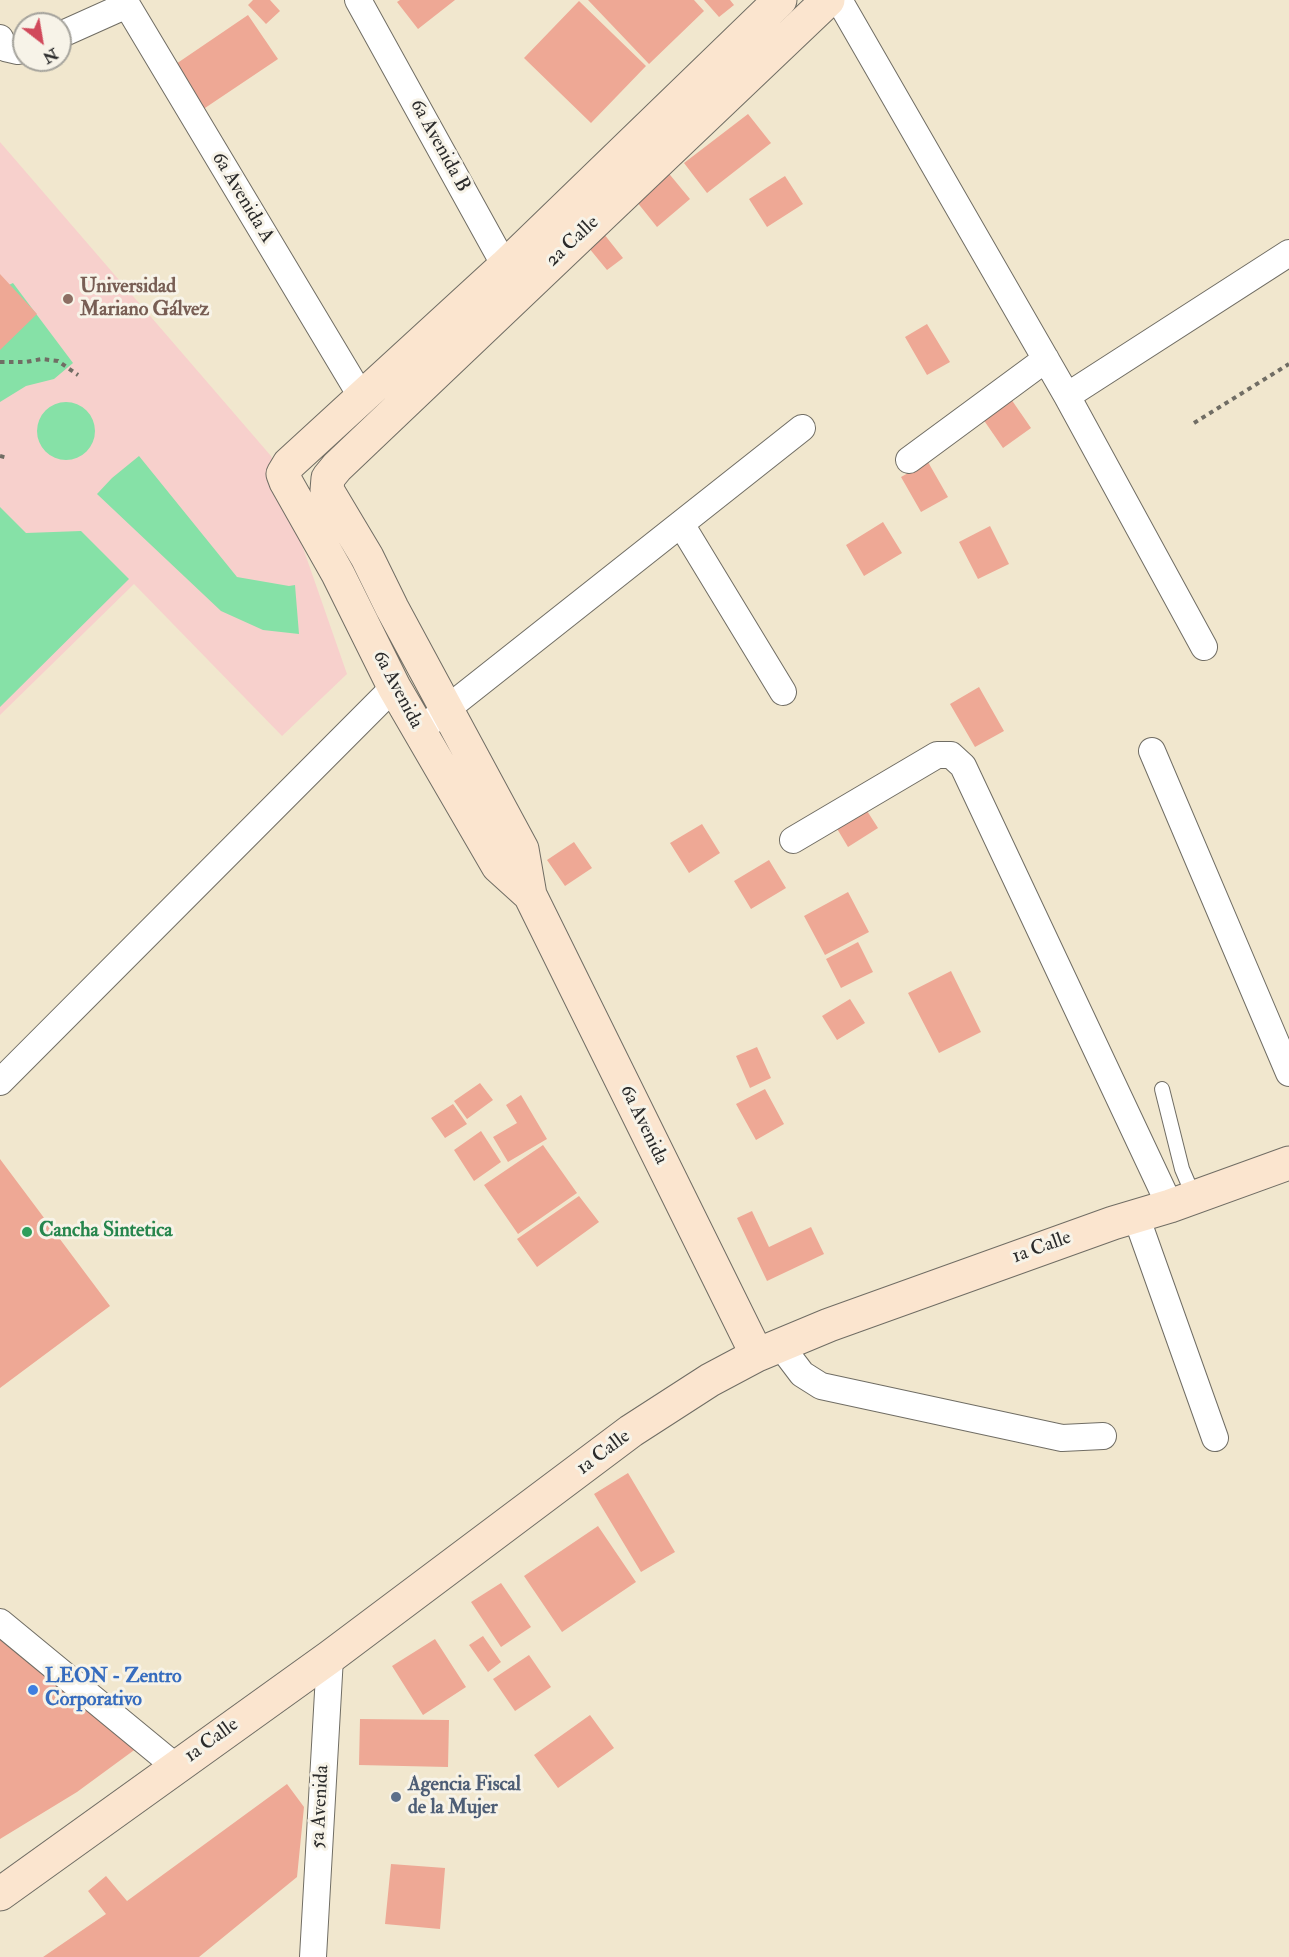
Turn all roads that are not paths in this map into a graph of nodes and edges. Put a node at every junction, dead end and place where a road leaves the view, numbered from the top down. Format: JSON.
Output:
{"nodes":[{"id":1,"x":358,"y":0,"type":"edge"},
{"id":2,"x":780,"y":0,"type":"edge"},
{"id":3,"x":828,"y":0,"type":"edge"},
{"id":4,"x":839,"y":0,"type":"edge"},
{"id":5,"x":125,"y":3,"type":"edge"},
{"id":6,"x":72,"y":29,"type":"edge"},
{"id":7,"x":0,"y":38,"type":"edge"},
{"id":8,"x":12,"y":50,"type":"edge"},
{"id":9,"x":1289,"y":253,"type":"edge"},
{"id":10,"x":514,"y":277,"type":"junction"},
{"id":11,"x":1046,"y":358,"type":"junction"},
{"id":12,"x":361,"y":396,"type":"junction"},
{"id":13,"x":1067,"y":396,"type":"junction"},
{"id":14,"x":802,"y":428,"type":"dead end"},
{"id":15,"x":909,"y":460,"type":"dead end"},
{"id":16,"x":283,"y":474,"type":"joint"},
{"id":17,"x":327,"y":490,"type":"joint"},
{"id":18,"x":681,"y":524,"type":"junction"},
{"id":19,"x":1204,"y":646,"type":"dead end"},
{"id":20,"x":394,"y":687,"type":"junction"},
{"id":21,"x":783,"y":692,"type":"dead end"},
{"id":22,"x":448,"y":709,"type":"junction"},
{"id":23,"x":419,"y":731,"type":"junction"},
{"id":24,"x":1152,"y":751,"type":"dead end"},
{"id":25,"x":793,"y":840,"type":"dead end"},
{"id":26,"x":530,"y":895,"type":"junction"},
{"id":27,"x":4,"y":1070,"type":"edge"},
{"id":28,"x":1289,"y":1073,"type":"edge"},
{"id":29,"x":1162,"y":1089,"type":"dead end"},
{"id":30,"x":1289,"y":1163,"type":"edge"},
{"id":31,"x":1182,"y":1202,"type":"junction"},
{"id":32,"x":1136,"y":1216,"type":"junction"},
{"id":33,"x":768,"y":1350,"type":"junction"},
{"id":34,"x":1102,"y":1436,"type":"dead end"},
{"id":35,"x":1215,"y":1438,"type":"dead end"},
{"id":36,"x":0,"y":1622,"type":"edge"},
{"id":37,"x":330,"y":1657,"type":"junction"},
{"id":38,"x":176,"y":1767,"type":"junction"},
{"id":39,"x":0,"y":1894,"type":"edge"},
{"id":40,"x":313,"y":1957,"type":"edge"}],
"edges":[{"from":1,"to":10,"type":"street","name":"6a Avenida B"},
{"from":2,"to":10,"type":"street","name":"2a Calle"},
{"from":3,"to":10,"type":"street","name":"2a Calle"},
{"from":4,"to":11,"type":"street"},
{"from":5,"to":6,"type":"street"},
{"from":5,"to":12,"type":"street","name":"6a Avenida A"},
{"from":7,"to":8,"type":"street"},
{"from":9,"to":13,"type":"street"},
{"from":10,"to":12,"type":"street","name":"2a Calle"},
{"from":10,"to":17,"type":"street","name":"2a Calle"},
{"from":11,"to":13,"type":"street"},
{"from":11,"to":15,"type":"street"},
{"from":12,"to":16,"type":"street","name":"2a Calle"},
{"from":13,"to":19,"type":"street"},
{"from":14,"to":18,"type":"street"},
{"from":16,"to":20,"type":"street","name":"6a Avenida"},
{"from":17,"to":22,"type":"street","name":"6a Avenida"},
{"from":18,"to":21,"type":"street"},
{"from":18,"to":22,"type":"street"},
{"from":20,"to":23,"type":"street","name":"6a Avenida"},
{"from":20,"to":27,"type":"street"},
{"from":22,"to":23,"type":"street"},
{"from":22,"to":26,"type":"street","name":"6a Avenida"},
{"from":23,"to":26,"type":"street","name":"6a Avenida"},
{"from":24,"to":28,"type":"street"},
{"from":25,"to":31,"type":"street"},
{"from":26,"to":33,"type":"street","name":"6a Avenida"},
{"from":29,"to":31,"type":"lane"},
{"from":30,"to":31,"type":"street","name":"1a Calle"},
{"from":31,"to":32,"type":"street","name":"1a Calle"},
{"from":32,"to":33,"type":"street","name":"1a Calle"},
{"from":32,"to":35,"type":"street"},
{"from":33,"to":34,"type":"street"},
{"from":33,"to":37,"type":"street","name":"1a Calle"},
{"from":36,"to":38,"type":"street"},
{"from":37,"to":38,"type":"street","name":"1a Calle"},
{"from":37,"to":40,"type":"street","name":"5a Avenida"},
{"from":38,"to":39,"type":"street","name":"1a Calle"}]}
